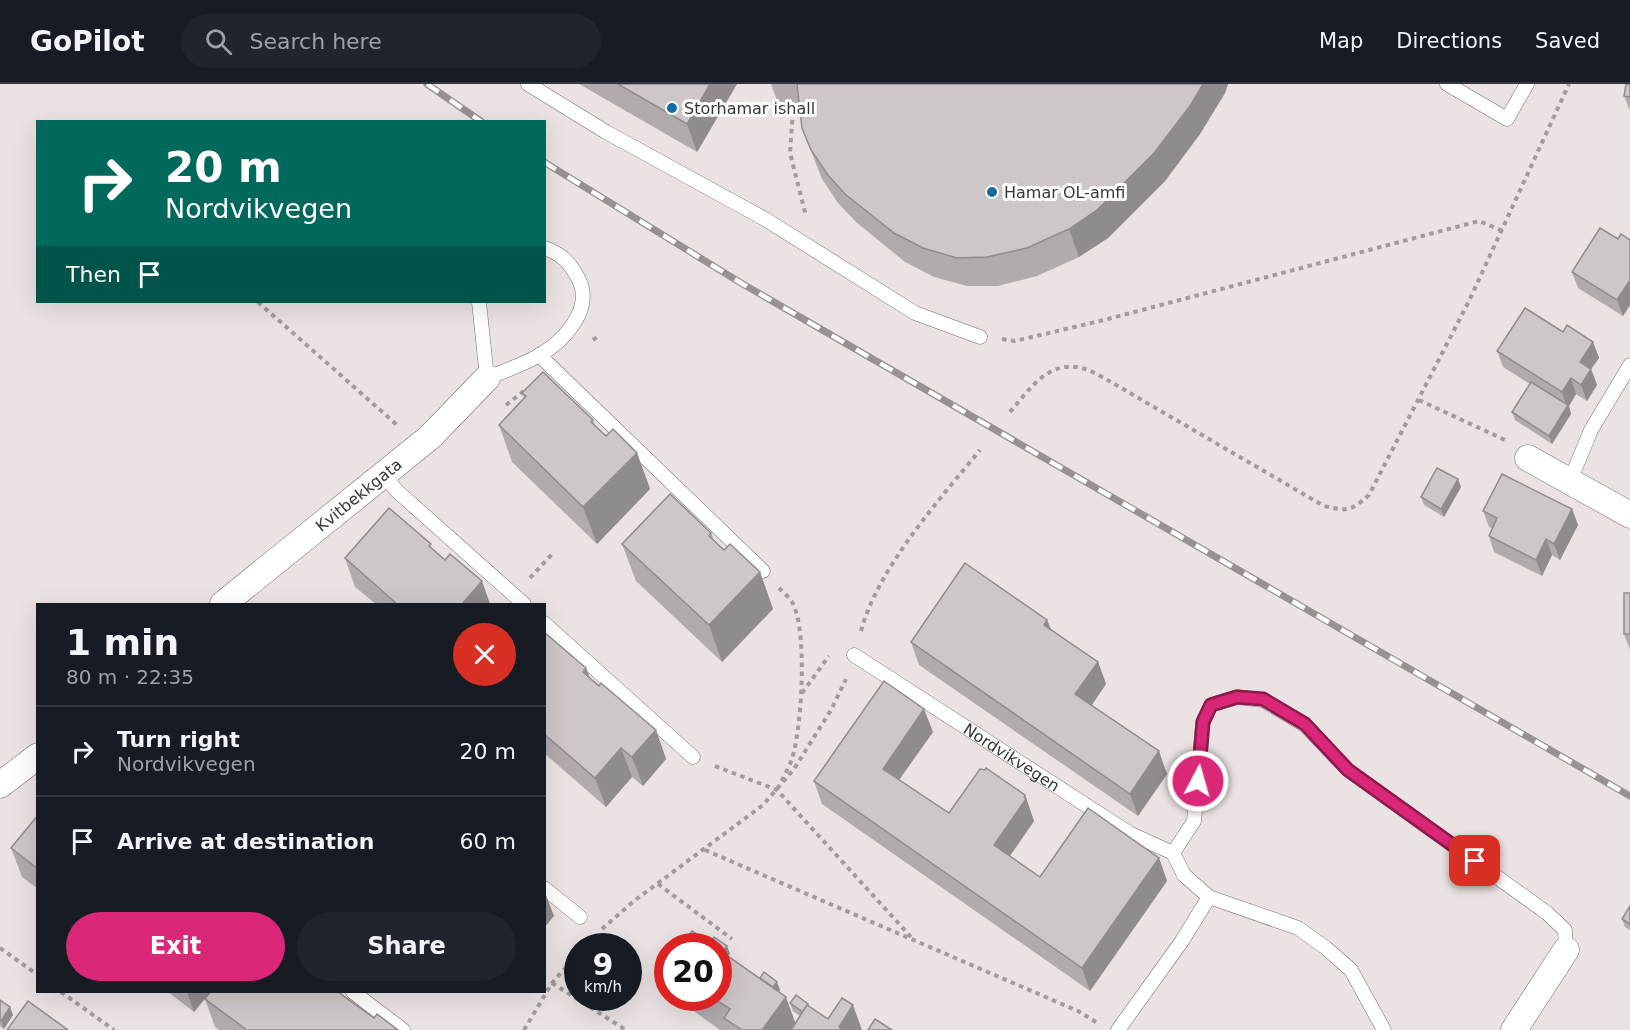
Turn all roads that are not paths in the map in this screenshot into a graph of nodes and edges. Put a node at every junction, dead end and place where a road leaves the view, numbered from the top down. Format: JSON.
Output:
{"nodes":[{"id":1,"x":528,"y":84,"type":"edge"},
{"id":2,"x":1447,"y":84,"type":"edge"},
{"id":3,"x":1527,"y":84,"type":"edge"},
{"id":4,"x":546,"y":249,"type":"edge"},
{"id":5,"x":479,"y":303,"type":"edge"},
{"id":6,"x":980,"y":337,"type":"road end"},
{"id":7,"x":539,"y":356,"type":"junction"},
{"id":8,"x":1630,"y":365,"type":"edge"},
{"id":9,"x":487,"y":378,"type":"junction"},
{"id":10,"x":1528,"y":458,"type":"road end"},
{"id":11,"x":384,"y":475,"type":"junction"},
{"id":12,"x":1570,"y":481,"type":"junction"},
{"id":13,"x":1630,"y":515,"type":"edge"},
{"id":14,"x":763,"y":571,"type":"road end"},
{"id":15,"x":519,"y":600,"type":"edge"},
{"id":16,"x":224,"y":603,"type":"edge"},
{"id":17,"x":546,"y":625,"type":"edge"},
{"id":18,"x":854,"y":655,"type":"road end"},
{"id":19,"x":693,"y":757,"type":"road end"},
{"id":20,"x":36,"y":758,"type":"edge"},
{"id":21,"x":0,"y":785,"type":"edge"},
{"id":22,"x":1173,"y":853,"type":"junction"},
{"id":23,"x":546,"y":890,"type":"edge"},
{"id":24,"x":1209,"y":897,"type":"junction"},
{"id":25,"x":580,"y":917,"type":"dead end"},
{"id":26,"x":1566,"y":950,"type":"joint"},
{"id":27,"x":354,"y":993,"type":"edge"},
{"id":28,"x":403,"y":1030,"type":"edge"},
{"id":29,"x":1118,"y":1030,"type":"edge"},
{"id":30,"x":1384,"y":1030,"type":"edge"},
{"id":31,"x":1514,"y":1030,"type":"edge"}],
"edges":[{"from":1,"to":6,"type":"lane"},
{"from":2,"to":3,"type":"lane"},
{"from":4,"to":7,"type":"lane"},
{"from":5,"to":9,"type":"lane"},
{"from":7,"to":9,"type":"lane"},
{"from":7,"to":14,"type":"lane"},
{"from":8,"to":12,"type":"lane"},
{"from":9,"to":11,"type":"street","name":"Kvitbekkgata"},
{"from":10,"to":12,"type":"street"},
{"from":11,"to":15,"type":"lane"},
{"from":11,"to":16,"type":"street","name":"Kvitbekkgata"},
{"from":12,"to":13,"type":"street"},
{"from":17,"to":19,"type":"lane"},
{"from":18,"to":22,"type":"lane","name":"Nordvikvegen"},
{"from":20,"to":21,"type":"street"},
{"from":22,"to":24,"type":"lane"},
{"from":22,"to":26,"type":"lane"},
{"from":23,"to":25,"type":"lane"},
{"from":24,"to":29,"type":"lane"},
{"from":24,"to":30,"type":"lane"},
{"from":26,"to":31,"type":"street"},
{"from":27,"to":28,"type":"lane"}]}
